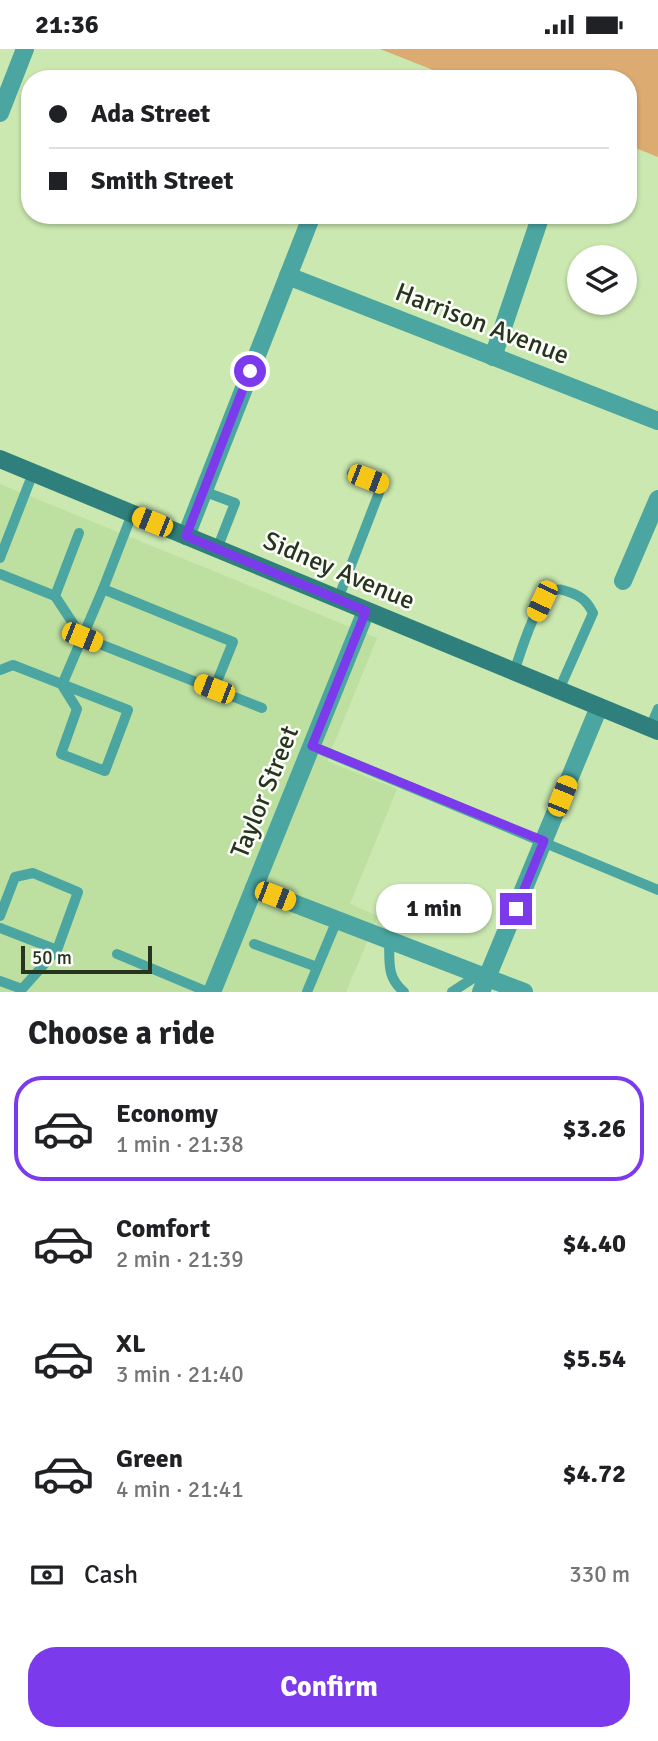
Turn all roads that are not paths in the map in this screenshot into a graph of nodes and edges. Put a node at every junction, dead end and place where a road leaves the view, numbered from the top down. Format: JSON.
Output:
{"nodes":[{"id":1,"x":25,"y":49,"type":"edge"},
{"id":2,"x":0,"y":113,"type":"edge"},
{"id":3,"x":308,"y":224,"type":"edge"},
{"id":4,"x":538,"y":224,"type":"edge"},
{"id":5,"x":288,"y":276,"type":"junction"},
{"id":6,"x":493,"y":356,"type":"junction"},
{"id":7,"x":658,"y":421,"type":"edge"},
{"id":8,"x":0,"y":459,"type":"edge"},
{"id":9,"x":33,"y":473,"type":"junction"},
{"id":10,"x":352,"y":474,"type":"dead end"},
{"id":11,"x":203,"y":491,"type":"junction"},
{"id":12,"x":658,"y":499,"type":"edge"},
{"id":13,"x":132,"y":514,"type":"junction"},
{"id":14,"x":79,"y":533,"type":"dead end"},
{"id":15,"x":186,"y":536,"type":"junction"},
{"id":16,"x":217,"y":549,"type":"junction"},
{"id":17,"x":0,"y":558,"type":"edge"},
{"id":18,"x":0,"y":574,"type":"edge"},
{"id":19,"x":623,"y":581,"type":"dead end"},
{"id":20,"x":103,"y":589,"type":"junction"},
{"id":21,"x":55,"y":596,"type":"junction"},
{"id":22,"x":338,"y":600,"type":"junction"},
{"id":23,"x":366,"y":611,"type":"junction"},
{"id":24,"x":82,"y":637,"type":"junction"},
{"id":25,"x":0,"y":670,"type":"edge"},
{"id":26,"x":514,"y":672,"type":"junction"},
{"id":27,"x":62,"y":685,"type":"junction"},
{"id":28,"x":214,"y":689,"type":"junction"},
{"id":29,"x":559,"y":690,"type":"junction"},
{"id":30,"x":599,"y":707,"type":"junction"},
{"id":31,"x":262,"y":708,"type":"dead end"},
{"id":32,"x":658,"y":709,"type":"edge"},
{"id":33,"x":654,"y":729,"type":"edge"},
{"id":34,"x":312,"y":746,"type":"junction"},
{"id":35,"x":544,"y":841,"type":"junction"},
{"id":36,"x":254,"y":888,"type":"junction"},
{"id":37,"x":658,"y":890,"type":"edge"},
{"id":38,"x":0,"y":915,"type":"edge"},
{"id":39,"x":337,"y":920,"type":"junction"},
{"id":40,"x":0,"y":927,"type":"edge"},
{"id":41,"x":389,"y":940,"type":"junction"},
{"id":42,"x":254,"y":944,"type":"dead end"},
{"id":43,"x":57,"y":950,"type":"junction"},
{"id":44,"x":117,"y":954,"type":"dead end"},
{"id":45,"x":317,"y":967,"type":"junction"},
{"id":46,"x":0,"y":981,"type":"edge"},
{"id":47,"x":482,"y":981,"type":"edge"},
{"id":48,"x":210,"y":992,"type":"edge"},
{"id":49,"x":307,"y":992,"type":"edge"},
{"id":50,"x":404,"y":992,"type":"edge"},
{"id":51,"x":452,"y":992,"type":"edge"},
{"id":52,"x":524,"y":992,"type":"edge"}],
"edges":[{"from":1,"to":2,"type":"street"},
{"from":3,"to":5,"type":"street"},
{"from":4,"to":6,"type":"street"},
{"from":5,"to":6,"type":"street","name":"Harrison Avenue"},
{"from":5,"to":11,"type":"street"},
{"from":6,"to":7,"type":"street","name":"Harrison Avenue"},
{"from":8,"to":9,"type":"main road","name":"Sidney Avenue"},
{"from":9,"to":13,"type":"main road","name":"Sidney Avenue"},
{"from":9,"to":17,"type":"lane"},
{"from":10,"to":22,"type":"lane"},
{"from":11,"to":15,"type":"street"},
{"from":11,"to":16,"type":"lane"},
{"from":12,"to":19,"type":"street"},
{"from":13,"to":15,"type":"main road","name":"Sidney Avenue"},
{"from":13,"to":20,"type":"lane"},
{"from":14,"to":21,"type":"lane"},
{"from":15,"to":16,"type":"main road","name":"Sidney Avenue"},
{"from":16,"to":22,"type":"main road","name":"Sidney Avenue"},
{"from":18,"to":21,"type":"lane"},
{"from":20,"to":24,"type":"lane"},
{"from":20,"to":28,"type":"lane"},
{"from":21,"to":24,"type":"lane"},
{"from":22,"to":23,"type":"main road","name":"Sidney Avenue"},
{"from":23,"to":26,"type":"main road","name":"Sidney Avenue"},
{"from":23,"to":34,"type":"street","name":"Taylor Street"},
{"from":24,"to":27,"type":"lane"},
{"from":24,"to":28,"type":"lane"},
{"from":25,"to":27,"type":"lane"},
{"from":26,"to":29,"type":"main road","name":"Sidney Avenue"},
{"from":26,"to":29,"type":"lane"},
{"from":27,"to":27,"type":"lane"},
{"from":28,"to":31,"type":"lane"},
{"from":29,"to":30,"type":"main road","name":"Sidney Avenue"},
{"from":30,"to":33,"type":"main road","name":"Sidney Avenue"},
{"from":30,"to":35,"type":"street"},
{"from":32,"to":33,"type":"lane"},
{"from":34,"to":35,"type":"lane"},
{"from":34,"to":36,"type":"street","name":"Taylor Street"},
{"from":35,"to":37,"type":"lane"},
{"from":35,"to":47,"type":"street"},
{"from":36,"to":39,"type":"street"},
{"from":36,"to":48,"type":"street","name":"Taylor Street"},
{"from":38,"to":43,"type":"lane"},
{"from":39,"to":41,"type":"street"},
{"from":39,"to":45,"type":"lane"},
{"from":40,"to":43,"type":"lane"},
{"from":41,"to":47,"type":"street"},
{"from":41,"to":50,"type":"lane"},
{"from":42,"to":45,"type":"lane"},
{"from":43,"to":46,"type":"lane"},
{"from":44,"to":48,"type":"lane"},
{"from":45,"to":49,"type":"lane"},
{"from":47,"to":51,"type":"lane"},
{"from":47,"to":52,"type":"street"}]}
